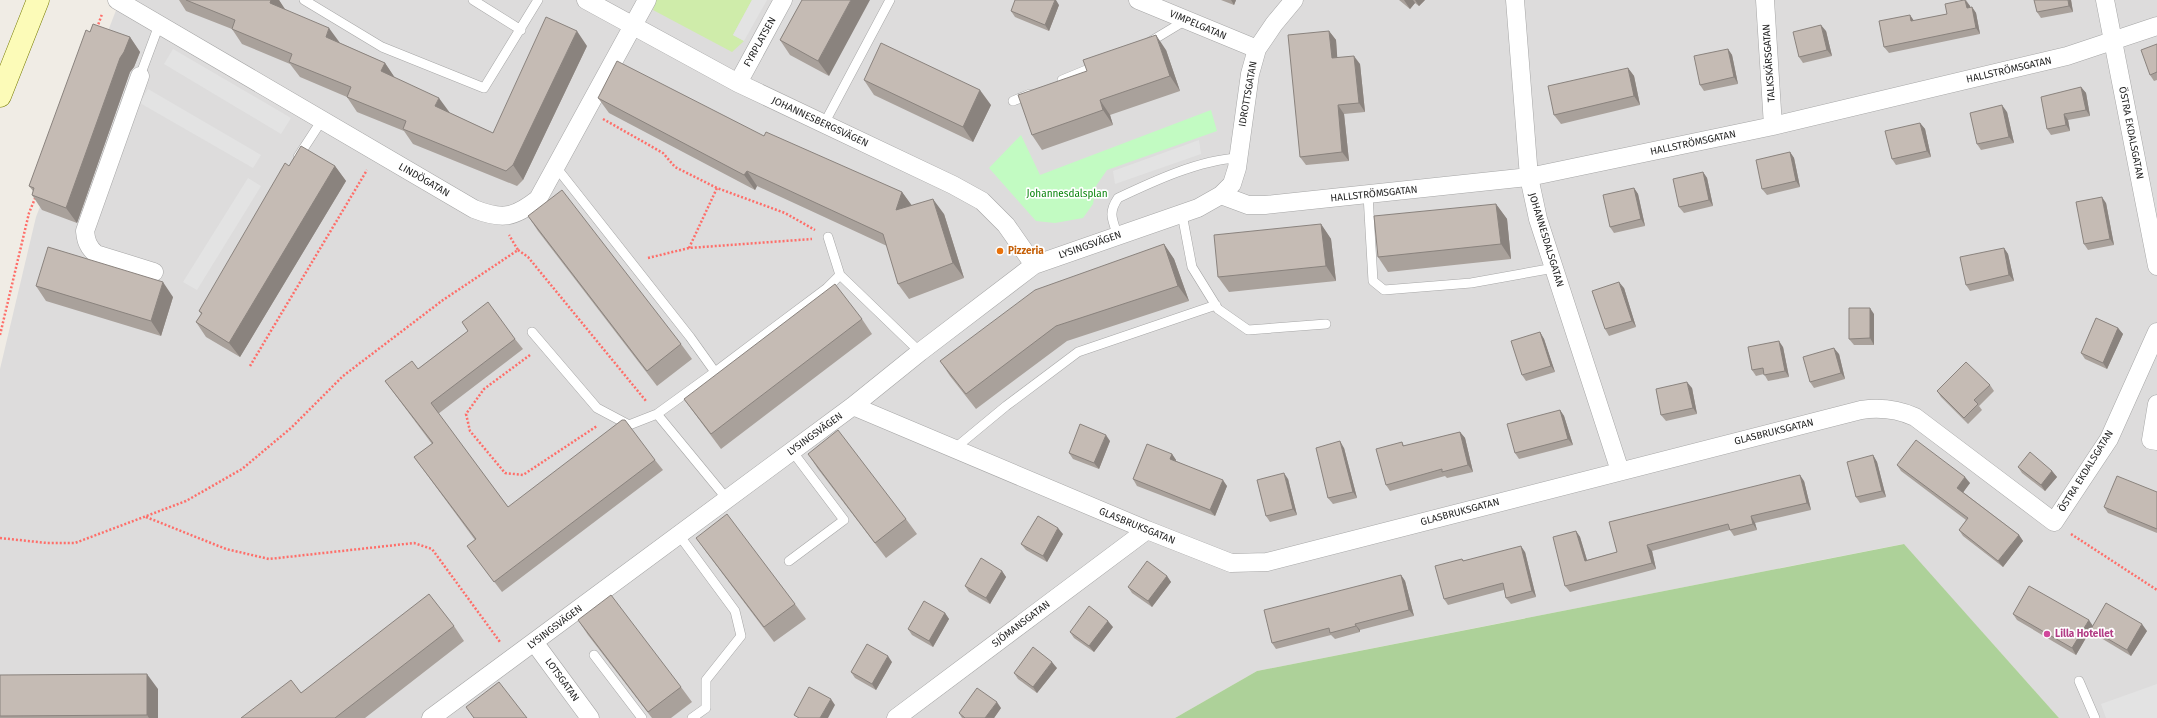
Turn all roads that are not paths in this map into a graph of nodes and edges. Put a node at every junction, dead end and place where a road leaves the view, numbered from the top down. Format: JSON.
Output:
{"nodes":[{"id":1,"x":38,"y":0,"type":"edge"},
{"id":2,"x":304,"y":0,"type":"edge"},
{"id":3,"x":473,"y":0,"type":"edge"},
{"id":4,"x":538,"y":0,"type":"edge"},
{"id":5,"x":586,"y":0,"type":"edge"},
{"id":6,"x":647,"y":0,"type":"edge"},
{"id":7,"x":783,"y":0,"type":"edge"},
{"id":8,"x":890,"y":0,"type":"edge"},
{"id":9,"x":1138,"y":0,"type":"edge"},
{"id":10,"x":1294,"y":0,"type":"edge"},
{"id":11,"x":1515,"y":0,"type":"edge"},
{"id":12,"x":1765,"y":0,"type":"edge"},
{"id":13,"x":2104,"y":0,"type":"edge"},
{"id":14,"x":111,"y":4,"type":"edge"},
{"id":15,"x":1186,"y":20,"type":"junction"},
{"id":16,"x":159,"y":25,"type":"junction"},
{"id":17,"x":2157,"y":26,"type":"edge"},
{"id":18,"x":633,"y":27,"type":"junction"},
{"id":19,"x":521,"y":30,"type":"junction"},
{"id":20,"x":2112,"y":42,"type":"junction"},
{"id":21,"x":1141,"y":46,"type":"edge"},
{"id":22,"x":1257,"y":49,"type":"junction"},
{"id":23,"x":1106,"y":62,"type":"edge"},
{"id":24,"x":140,"y":76,"type":"joint"},
{"id":25,"x":738,"y":83,"type":"junction"},
{"id":26,"x":1056,"y":83,"type":"edge"},
{"id":27,"x":1041,"y":89,"type":"edge"},
{"id":28,"x":0,"y":96,"type":"edge"},
{"id":29,"x":1013,"y":101,"type":"dead end"},
{"id":30,"x":322,"y":120,"type":"junction"},
{"id":31,"x":824,"y":124,"type":"junction"},
{"id":32,"x":1773,"y":126,"type":"junction"},
{"id":33,"x":1238,"y":158,"type":"junction"},
{"id":34,"x":293,"y":164,"type":"edge"},
{"id":35,"x":556,"y":167,"type":"junction"},
{"id":36,"x":1529,"y":177,"type":"junction"},
{"id":37,"x":1221,"y":195,"type":"junction"},
{"id":38,"x":1368,"y":195,"type":"junction"},
{"id":39,"x":1182,"y":214,"type":"junction"},
{"id":40,"x":1118,"y":236,"type":"junction"},
{"id":41,"x":828,"y":237,"type":"road end"},
{"id":42,"x":1034,"y":265,"type":"junction"},
{"id":43,"x":2157,"y":266,"type":"edge"},
{"id":44,"x":1554,"y":268,"type":"junction"},
{"id":45,"x":154,"y":272,"type":"dead end"},
{"id":46,"x":840,"y":275,"type":"junction"},
{"id":47,"x":1216,"y":305,"type":"junction"},
{"id":48,"x":1326,"y":324,"type":"dead end"},
{"id":49,"x":532,"y":332,"type":"dead end"},
{"id":50,"x":2157,"y":332,"type":"edge"},
{"id":51,"x":920,"y":352,"type":"junction"},
{"id":52,"x":716,"y":372,"type":"junction"},
{"id":53,"x":2157,"y":404,"type":"edge"},
{"id":54,"x":853,"y":406,"type":"junction"},
{"id":55,"x":657,"y":414,"type":"junction"},
{"id":56,"x":2157,"y":441,"type":"edge"},
{"id":57,"x":954,"y":449,"type":"junction"},
{"id":58,"x":792,"y":451,"type":"junction"},
{"id":59,"x":1620,"y":471,"type":"junction"},
{"id":60,"x":727,"y":499,"type":"junction"},
{"id":61,"x":2054,"y":522,"type":"joint"},
{"id":62,"x":1147,"y":530,"type":"junction"},
{"id":63,"x":679,"y":535,"type":"junction"},
{"id":64,"x":789,"y":561,"type":"dead end"},
{"id":65,"x":534,"y":642,"type":"junction"},
{"id":66,"x":594,"y":655,"type":"edge"},
{"id":67,"x":2080,"y":681,"type":"dead end"},
{"id":68,"x":431,"y":718,"type":"edge"},
{"id":69,"x":590,"y":718,"type":"edge"},
{"id":70,"x":642,"y":718,"type":"edge"},
{"id":71,"x":692,"y":718,"type":"edge"},
{"id":72,"x":896,"y":718,"type":"edge"},
{"id":73,"x":2096,"y":718,"type":"edge"}],
"edges":[{"from":1,"to":28,"type":"main road"},
{"from":2,"to":19,"type":"lane"},
{"from":3,"to":19,"type":"lane"},
{"from":4,"to":19,"type":"lane"},
{"from":5,"to":18,"type":"street","name":"JOHANNESBERGSVÄGEN"},
{"from":6,"to":18,"type":"street","name":"LINDÖGATAN"},
{"from":7,"to":25,"type":"street","name":"FYRPLATSEN"},
{"from":8,"to":31,"type":"lane"},
{"from":9,"to":15,"type":"street","name":"VIMPELGATAN"},
{"from":10,"to":22,"type":"street","name":"IDROTTSGATAN"},
{"from":11,"to":36,"type":"street","name":"JOHANNESDALSGATAN"},
{"from":12,"to":32,"type":"street","name":"TALKSKÄRSGATAN"},
{"from":13,"to":20,"type":"street","name":"ÖSTRA EKDALSGATAN"},
{"from":14,"to":16,"type":"street","name":"LINDÖGATAN"},
{"from":15,"to":21,"type":"lane"},
{"from":15,"to":22,"type":"street","name":"VIMPELGATAN"},
{"from":16,"to":24,"type":"lane"},
{"from":16,"to":30,"type":"street","name":"LINDÖGATAN"},
{"from":17,"to":20,"type":"street","name":"HALLSTRÖMSGATAN"},
{"from":18,"to":25,"type":"street","name":"JOHANNESBERGSVÄGEN"},
{"from":18,"to":35,"type":"street","name":"LINDÖGATAN"},
{"from":20,"to":32,"type":"street","name":"HALLSTRÖMSGATAN"},
{"from":20,"to":43,"type":"street","name":"ÖSTRA EKDALSGATAN"},
{"from":22,"to":33,"type":"street","name":"IDROTTSGATAN"},
{"from":23,"to":26,"type":"lane"},
{"from":24,"to":45,"type":"street"},
{"from":25,"to":31,"type":"street","name":"JOHANNESBERGSVÄGEN"},
{"from":27,"to":29,"type":"lane"},
{"from":30,"to":34,"type":"lane"},
{"from":30,"to":35,"type":"street","name":"LINDÖGATAN"},
{"from":31,"to":42,"type":"street","name":"JOHANNESBERGSVÄGEN"},
{"from":32,"to":36,"type":"street","name":"HALLSTRÖMSGATAN"},
{"from":33,"to":37,"type":"street","name":"IDROTTSGATAN"},
{"from":33,"to":40,"type":"lane"},
{"from":35,"to":52,"type":"lane"},
{"from":36,"to":38,"type":"street","name":"HALLSTRÖMSGATAN"},
{"from":36,"to":44,"type":"street","name":"JOHANNESDALSGATAN"},
{"from":37,"to":38,"type":"street","name":"HALLSTRÖMSGATAN"},
{"from":37,"to":39,"type":"street","name":"LYSINGSVÄGEN"},
{"from":38,"to":44,"type":"lane"},
{"from":39,"to":40,"type":"street","name":"LYSINGSVÄGEN"},
{"from":39,"to":47,"type":"lane"},
{"from":40,"to":42,"type":"street","name":"LYSINGSVÄGEN"},
{"from":41,"to":46,"type":"lane"},
{"from":42,"to":51,"type":"street","name":"LYSINGSVÄGEN"},
{"from":44,"to":59,"type":"street","name":"JOHANNESDALSGATAN"},
{"from":46,"to":51,"type":"lane"},
{"from":46,"to":52,"type":"lane"},
{"from":47,"to":48,"type":"lane"},
{"from":47,"to":57,"type":"lane"},
{"from":49,"to":55,"type":"lane"},
{"from":50,"to":61,"type":"street","name":"ÖSTRA EKDALSGATAN"},
{"from":51,"to":54,"type":"street","name":"LYSINGSVÄGEN"},
{"from":52,"to":55,"type":"lane"},
{"from":53,"to":56,"type":"street"},
{"from":54,"to":57,"type":"street","name":"GLASBRUKSGATAN"},
{"from":54,"to":58,"type":"street","name":"LYSINGSVÄGEN"},
{"from":55,"to":60,"type":"lane"},
{"from":57,"to":62,"type":"street","name":"GLASBRUKSGATAN"},
{"from":58,"to":60,"type":"street","name":"LYSINGSVÄGEN"},
{"from":58,"to":64,"type":"lane"},
{"from":59,"to":61,"type":"street","name":"GLASBRUKSGATAN"},
{"from":59,"to":62,"type":"street","name":"GLASBRUKSGATAN"},
{"from":60,"to":63,"type":"street","name":"LYSINGSVÄGEN"},
{"from":62,"to":72,"type":"street","name":"SJÖMANSGATAN"},
{"from":63,"to":65,"type":"street","name":"LYSINGSVÄGEN"},
{"from":63,"to":71,"type":"lane"},
{"from":65,"to":68,"type":"street","name":"LYSINGSVÄGEN"},
{"from":65,"to":69,"type":"street","name":"LOTSGATAN"},
{"from":66,"to":70,"type":"lane"},
{"from":67,"to":73,"type":"lane"}]}
